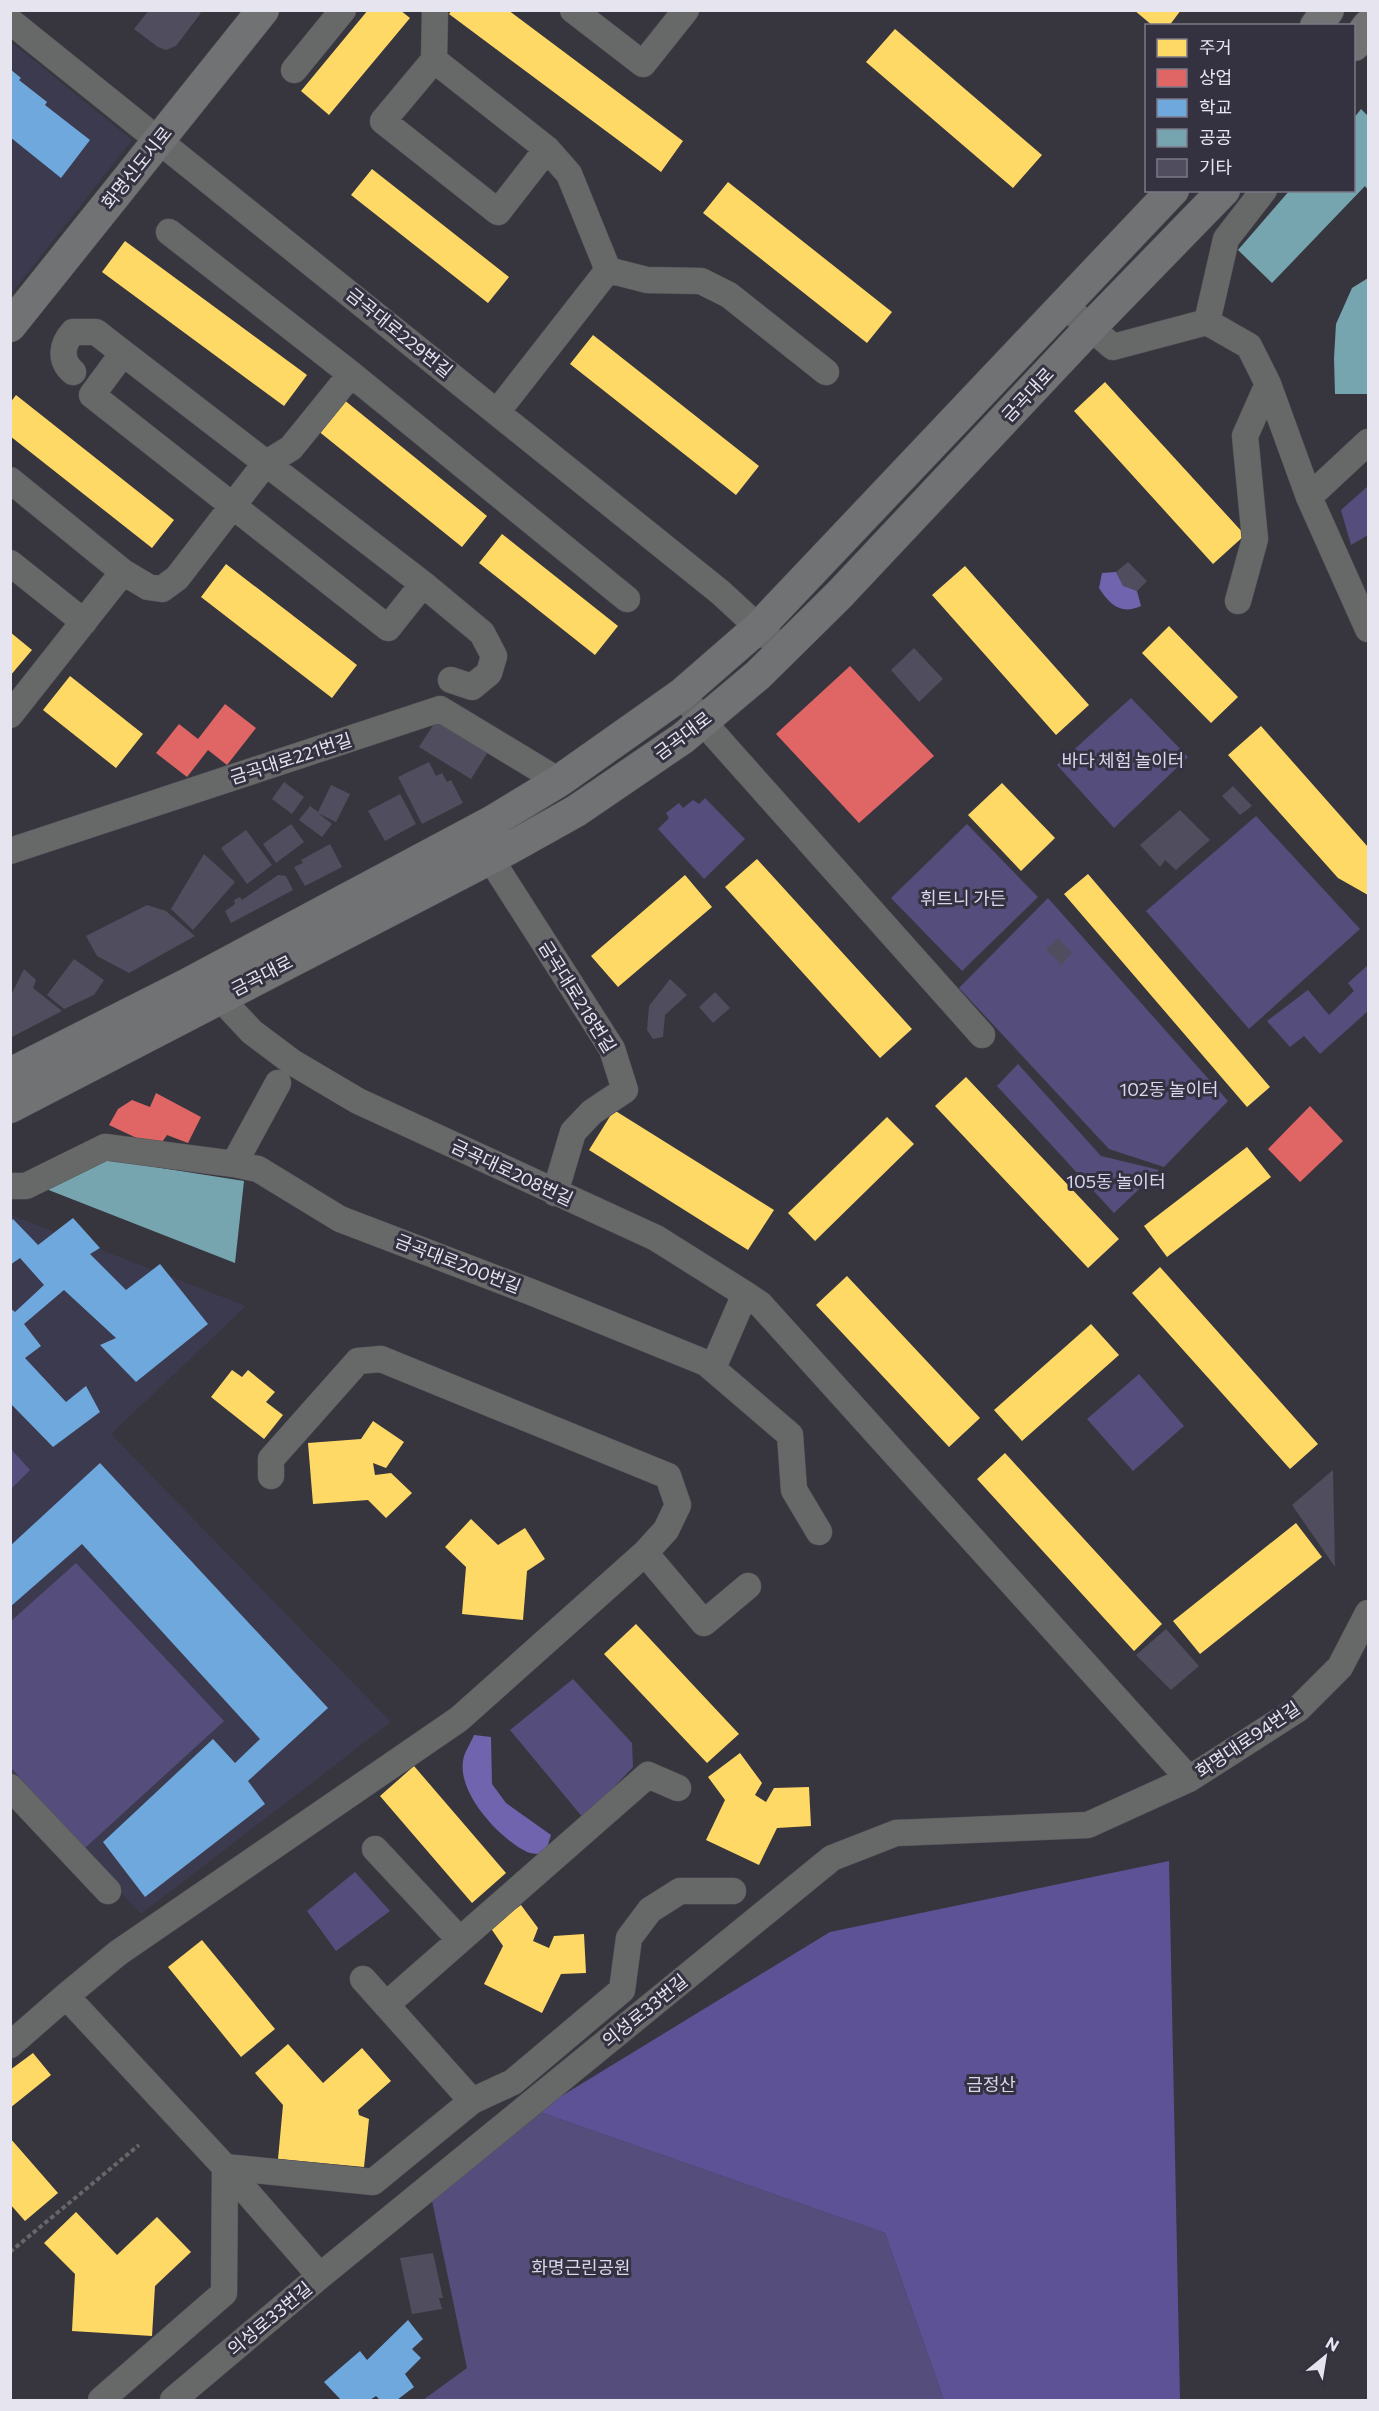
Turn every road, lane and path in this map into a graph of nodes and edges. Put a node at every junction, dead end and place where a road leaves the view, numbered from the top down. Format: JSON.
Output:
{"nodes":[{"id":1,"x":263,"y":10,"type":"edge"},
{"id":2,"x":343,"y":10,"type":"edge"},
{"id":3,"x":435,"y":10,"type":"edge"},
{"id":4,"x":573,"y":10,"type":"edge"},
{"id":5,"x":686,"y":10,"type":"edge"},
{"id":6,"x":1328,"y":10,"type":"edge"},
{"id":7,"x":10,"y":21,"type":"edge"},
{"id":8,"x":1318,"y":24,"type":"edge"},
{"id":9,"x":1368,"y":26,"type":"edge"},
{"id":10,"x":1355,"y":42,"type":"edge"},
{"id":11,"x":434,"y":60,"type":"junction"},
{"id":12,"x":294,"y":70,"type":"dead end"},
{"id":13,"x":159,"y":140,"type":"junction"},
{"id":14,"x":547,"y":149,"type":"junction"},
{"id":15,"x":1171,"y":192,"type":"edge"},
{"id":16,"x":1222,"y":192,"type":"edge"},
{"id":17,"x":1262,"y":192,"type":"edge"},
{"id":18,"x":169,"y":232,"type":"dead end"},
{"id":19,"x":608,"y":270,"type":"junction"},
{"id":20,"x":1064,"y":305,"type":"junction"},
{"id":21,"x":1207,"y":322,"type":"junction"},
{"id":22,"x":10,"y":326,"type":"edge"},
{"id":23,"x":1090,"y":328,"type":"junction"},
{"id":24,"x":123,"y":353,"type":"junction"},
{"id":25,"x":73,"y":372,"type":"dead end"},
{"id":26,"x":826,"y":372,"type":"dead end"},
{"id":27,"x":351,"y":374,"type":"junction"},
{"id":28,"x":1268,"y":384,"type":"junction"},
{"id":29,"x":497,"y":412,"type":"junction"},
{"id":30,"x":1368,"y":442,"type":"edge"},
{"id":31,"x":265,"y":464,"type":"junction"},
{"id":32,"x":10,"y":480,"type":"edge"},
{"id":33,"x":1310,"y":497,"type":"junction"},
{"id":34,"x":234,"y":505,"type":"junction"},
{"id":35,"x":10,"y":563,"type":"edge"},
{"id":36,"x":123,"y":572,"type":"junction"},
{"id":37,"x":423,"y":584,"type":"junction"},
{"id":38,"x":627,"y":599,"type":"dead end"},
{"id":39,"x":1238,"y":601,"type":"dead end"},
{"id":40,"x":84,"y":622,"type":"junction"},
{"id":41,"x":759,"y":627,"type":"junction"},
{"id":42,"x":1368,"y":629,"type":"edge"},
{"id":43,"x":782,"y":651,"type":"junction"},
{"id":44,"x":451,"y":680,"type":"dead end"},
{"id":45,"x":682,"y":694,"type":"junction"},
{"id":46,"x":10,"y":715,"type":"edge"},
{"id":47,"x":703,"y":722,"type":"junction"},
{"id":48,"x":559,"y":782,"type":"junction"},
{"id":49,"x":10,"y":851,"type":"edge"},
{"id":50,"x":490,"y":858,"type":"junction"},
{"id":51,"x":220,"y":998,"type":"junction"},
{"id":52,"x":982,"y":1035,"type":"dead end"},
{"id":53,"x":10,"y":1074,"type":"edge"},
{"id":54,"x":278,"y":1083,"type":"dead end"},
{"id":55,"x":10,"y":1107,"type":"edge"},
{"id":56,"x":234,"y":1164,"type":"junction"},
{"id":57,"x":10,"y":1186,"type":"edge"},
{"id":58,"x":555,"y":1193,"type":"junction"},
{"id":59,"x":745,"y":1294,"type":"junction"},
{"id":60,"x":713,"y":1368,"type":"junction"},
{"id":61,"x":271,"y":1476,"type":"dead end"},
{"id":62,"x":819,"y":1532,"type":"dead end"},
{"id":63,"x":645,"y":1553,"type":"junction"},
{"id":64,"x":748,"y":1586,"type":"dead end"},
{"id":65,"x":1368,"y":1613,"type":"edge"},
{"id":66,"x":1189,"y":1779,"type":"junction"},
{"id":67,"x":10,"y":1786,"type":"edge"},
{"id":68,"x":678,"y":1788,"type":"dead end"},
{"id":69,"x":375,"y":1849,"type":"dead end"},
{"id":70,"x":108,"y":1891,"type":"dead end"},
{"id":71,"x":733,"y":1891,"type":"dead end"},
{"id":72,"x":460,"y":1940,"type":"junction"},
{"id":73,"x":363,"y":1979,"type":"dead end"},
{"id":74,"x":66,"y":1996,"type":"junction"},
{"id":75,"x":386,"y":2005,"type":"junction"},
{"id":76,"x":10,"y":2045,"type":"edge"},
{"id":77,"x":472,"y":2101,"type":"junction"},
{"id":78,"x":139,"y":2145,"type":"dead end"},
{"id":79,"x":225,"y":2167,"type":"junction"},
{"id":80,"x":10,"y":2252,"type":"edge"},
{"id":81,"x":320,"y":2276,"type":"junction"},
{"id":82,"x":101,"y":2400,"type":"edge"},
{"id":83,"x":173,"y":2400,"type":"edge"}],
"edges":[{"from":1,"to":13,"type":"main road","name":"화명신도시로"},
{"from":2,"to":12,"type":"street"},
{"from":3,"to":11,"type":"street"},
{"from":4,"to":5,"type":"street"},
{"from":6,"to":8,"type":"main road"},
{"from":7,"to":13,"type":"street","name":"금곡대로229번길"},
{"from":9,"to":10,"type":"main road"},
{"from":11,"to":14,"type":"street"},
{"from":11,"to":14,"type":"street"},
{"from":13,"to":22,"type":"main road","name":"화명신도시로"},
{"from":13,"to":29,"type":"street","name":"금곡대로229번길"},
{"from":14,"to":19,"type":"street"},
{"from":15,"to":20,"type":"main road","name":"금곡대로"},
{"from":16,"to":23,"type":"main road","name":"금곡대로"},
{"from":17,"to":21,"type":"street"},
{"from":18,"to":27,"type":"street"},
{"from":19,"to":26,"type":"street"},
{"from":19,"to":29,"type":"street"},
{"from":20,"to":23,"type":"street"},
{"from":20,"to":41,"type":"main road","name":"금곡대로"},
{"from":21,"to":23,"type":"street"},
{"from":21,"to":28,"type":"street"},
{"from":23,"to":43,"type":"main road","name":"금곡대로"},
{"from":24,"to":25,"type":"street"},
{"from":24,"to":31,"type":"street"},
{"from":24,"to":34,"type":"street"},
{"from":27,"to":31,"type":"street"},
{"from":27,"to":38,"type":"street"},
{"from":28,"to":33,"type":"street"},
{"from":28,"to":39,"type":"street"},
{"from":29,"to":41,"type":"street","name":"금곡대로229번길"},
{"from":30,"to":33,"type":"street"},
{"from":31,"to":34,"type":"street"},
{"from":31,"to":37,"type":"street"},
{"from":32,"to":36,"type":"street"},
{"from":33,"to":42,"type":"street"},
{"from":34,"to":36,"type":"street"},
{"from":34,"to":37,"type":"street"},
{"from":35,"to":40,"type":"street"},
{"from":36,"to":40,"type":"street"},
{"from":37,"to":44,"type":"street"},
{"from":40,"to":46,"type":"street"},
{"from":41,"to":43,"type":"street","name":"금곡대로229번길"},
{"from":41,"to":45,"type":"main road","name":"금곡대로"},
{"from":43,"to":47,"type":"main road","name":"금곡대로"},
{"from":45,"to":47,"type":"street"},
{"from":45,"to":48,"type":"main road","name":"금곡대로"},
{"from":47,"to":50,"type":"main road","name":"금곡대로"},
{"from":47,"to":52,"type":"street"},
{"from":48,"to":49,"type":"street","name":"금곡대로221번길"},
{"from":48,"to":53,"type":"main road","name":"금곡대로"},
{"from":50,"to":51,"type":"main road","name":"금곡대로"},
{"from":50,"to":58,"type":"street","name":"금곡대로218번길"},
{"from":51,"to":55,"type":"main road","name":"금곡대로"},
{"from":51,"to":58,"type":"street","name":"금곡대로208번길"},
{"from":54,"to":56,"type":"street"},
{"from":56,"to":57,"type":"street","name":"금곡대로200번길"},
{"from":56,"to":60,"type":"street","name":"금곡대로200번길"},
{"from":58,"to":59,"type":"street","name":"금곡대로208번길"},
{"from":59,"to":60,"type":"street"},
{"from":59,"to":66,"type":"street","name":"금곡대로208번길"},
{"from":60,"to":62,"type":"street","name":"금곡대로200번길"},
{"from":61,"to":63,"type":"street"},
{"from":63,"to":64,"type":"street"},
{"from":63,"to":74,"type":"street"},
{"from":65,"to":66,"type":"street","name":"화명대로94번길"},
{"from":66,"to":81,"type":"street","name":"의성로33번길"},
{"from":67,"to":70,"type":"street"},
{"from":68,"to":72,"type":"street"},
{"from":69,"to":72,"type":"street"},
{"from":71,"to":77,"type":"street"},
{"from":72,"to":75,"type":"street"},
{"from":73,"to":75,"type":"street"},
{"from":74,"to":76,"type":"street"},
{"from":74,"to":79,"type":"street"},
{"from":75,"to":77,"type":"street"},
{"from":77,"to":79,"type":"street"},
{"from":78,"to":80,"type":"path"},
{"from":79,"to":81,"type":"street"},
{"from":79,"to":82,"type":"street"},
{"from":81,"to":83,"type":"street","name":"의성로33번길"}]}
